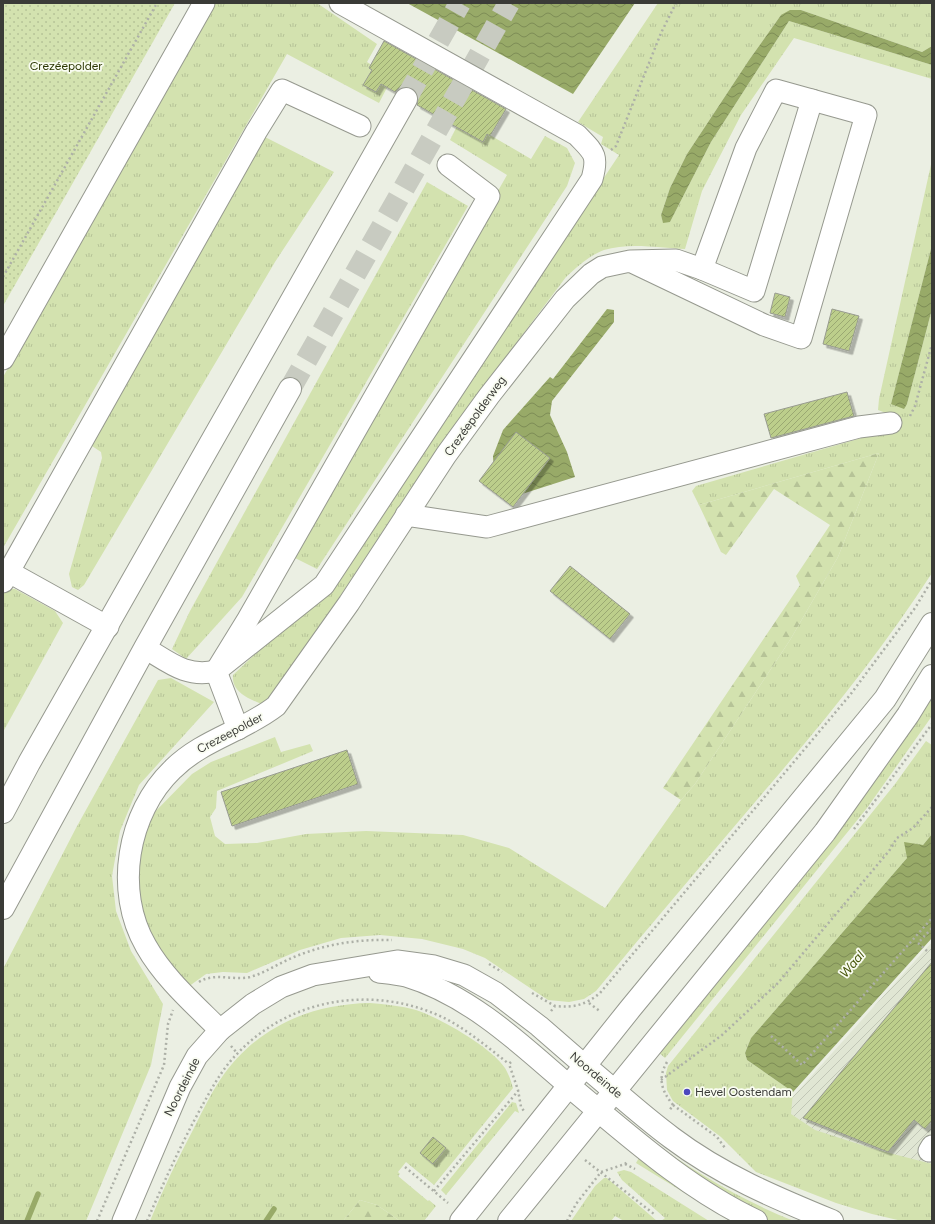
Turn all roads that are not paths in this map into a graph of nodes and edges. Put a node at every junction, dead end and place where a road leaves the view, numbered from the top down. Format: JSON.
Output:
{"nodes":[{"id":1,"x":204,"y":3,"type":"edge"},
{"id":2,"x":340,"y":3,"type":"edge"},
{"id":3,"x":406,"y":99,"type":"tunnel mouth"},
{"id":4,"x":812,"y":100,"type":"junction"},
{"id":5,"x":360,"y":126,"type":"dead end"},
{"id":6,"x":448,"y":165,"type":"dead end"},
{"id":7,"x":630,"y":262,"type":"junction"},
{"id":8,"x":702,"y":269,"type":"junction"},
{"id":9,"x":3,"y":359,"type":"edge"},
{"id":10,"x":290,"y":389,"type":"tunnel mouth"},
{"id":11,"x":892,"y":423,"type":"road end"},
{"id":12,"x":406,"y":515,"type":"junction"},
{"id":13,"x":6,"y":577,"type":"edge"},
{"id":14,"x":349,"y":603,"type":"joint"},
{"id":15,"x":932,"y":624,"type":"edge"},
{"id":16,"x":108,"y":627,"type":"junction"},
{"id":17,"x":145,"y":648,"type":"junction"},
{"id":18,"x":216,"y":671,"type":"junction"},
{"id":19,"x":932,"y":676,"type":"edge"},
{"id":20,"x":238,"y":729,"type":"junction"},
{"id":21,"x":3,"y":812,"type":"edge"},
{"id":22,"x":3,"y":908,"type":"edge"},
{"id":23,"x":352,"y":968,"type":"junction"},
{"id":24,"x":220,"y":1030,"type":"junction"},
{"id":25,"x":585,"y":1066,"type":"junction"},
{"id":26,"x":569,"y":1086,"type":"junction"},
{"id":27,"x":614,"y":1090,"type":"junction"},
{"id":28,"x":598,"y":1110,"type":"junction"},
{"id":29,"x":122,"y":1221,"type":"edge"},
{"id":30,"x":461,"y":1221,"type":"edge"},
{"id":31,"x":509,"y":1221,"type":"edge"},
{"id":32,"x":756,"y":1221,"type":"edge"},
{"id":33,"x":832,"y":1221,"type":"edge"}],
"edges":[{"from":1,"to":9,"type":"street"},
{"from":2,"to":18,"type":"street"},
{"from":3,"to":16,"type":"main road"},
{"from":4,"to":7,"type":"street"},
{"from":4,"to":8,"type":"street"},
{"from":4,"to":8,"type":"street","name":"Crezéepolderweg"},
{"from":5,"to":13,"type":"street"},
{"from":6,"to":18,"type":"street"},
{"from":7,"to":8,"type":"street","name":"Crezéepolderweg"},
{"from":7,"to":12,"type":"street","name":"Crezéepolderweg"},
{"from":10,"to":17,"type":"main road"},
{"from":11,"to":12,"type":"street"},
{"from":12,"to":14,"type":"street","name":"Crezéepolderweg"},
{"from":13,"to":16,"type":"street"},
{"from":14,"to":20,"type":"street","name":"Crezeepolder"},
{"from":15,"to":25,"type":"main road"},
{"from":16,"to":21,"type":"main road"},
{"from":17,"to":18,"type":"street"},
{"from":17,"to":22,"type":"main road"},
{"from":18,"to":20,"type":"street"},
{"from":19,"to":27,"type":"main road"},
{"from":20,"to":24,"type":"street","name":"Crezeepolder"},
{"from":23,"to":24,"type":"street","name":"Noordeinde"},
{"from":23,"to":25,"type":"street","name":"Noordeinde"},
{"from":23,"to":26,"type":"street","name":"Noordeinde"},
{"from":24,"to":29,"type":"street","name":"Noordeinde"},
{"from":25,"to":26,"type":"main road"},
{"from":25,"to":27,"type":"main road","name":"Noordeinde"},
{"from":26,"to":28,"type":"main road","name":"Noordeinde"},
{"from":26,"to":30,"type":"main road"},
{"from":27,"to":28,"type":"main road"},
{"from":27,"to":33,"type":"main road","name":"Noordeinde"},
{"from":28,"to":31,"type":"main road"},
{"from":28,"to":32,"type":"main road","name":"Noordeinde"}]}
